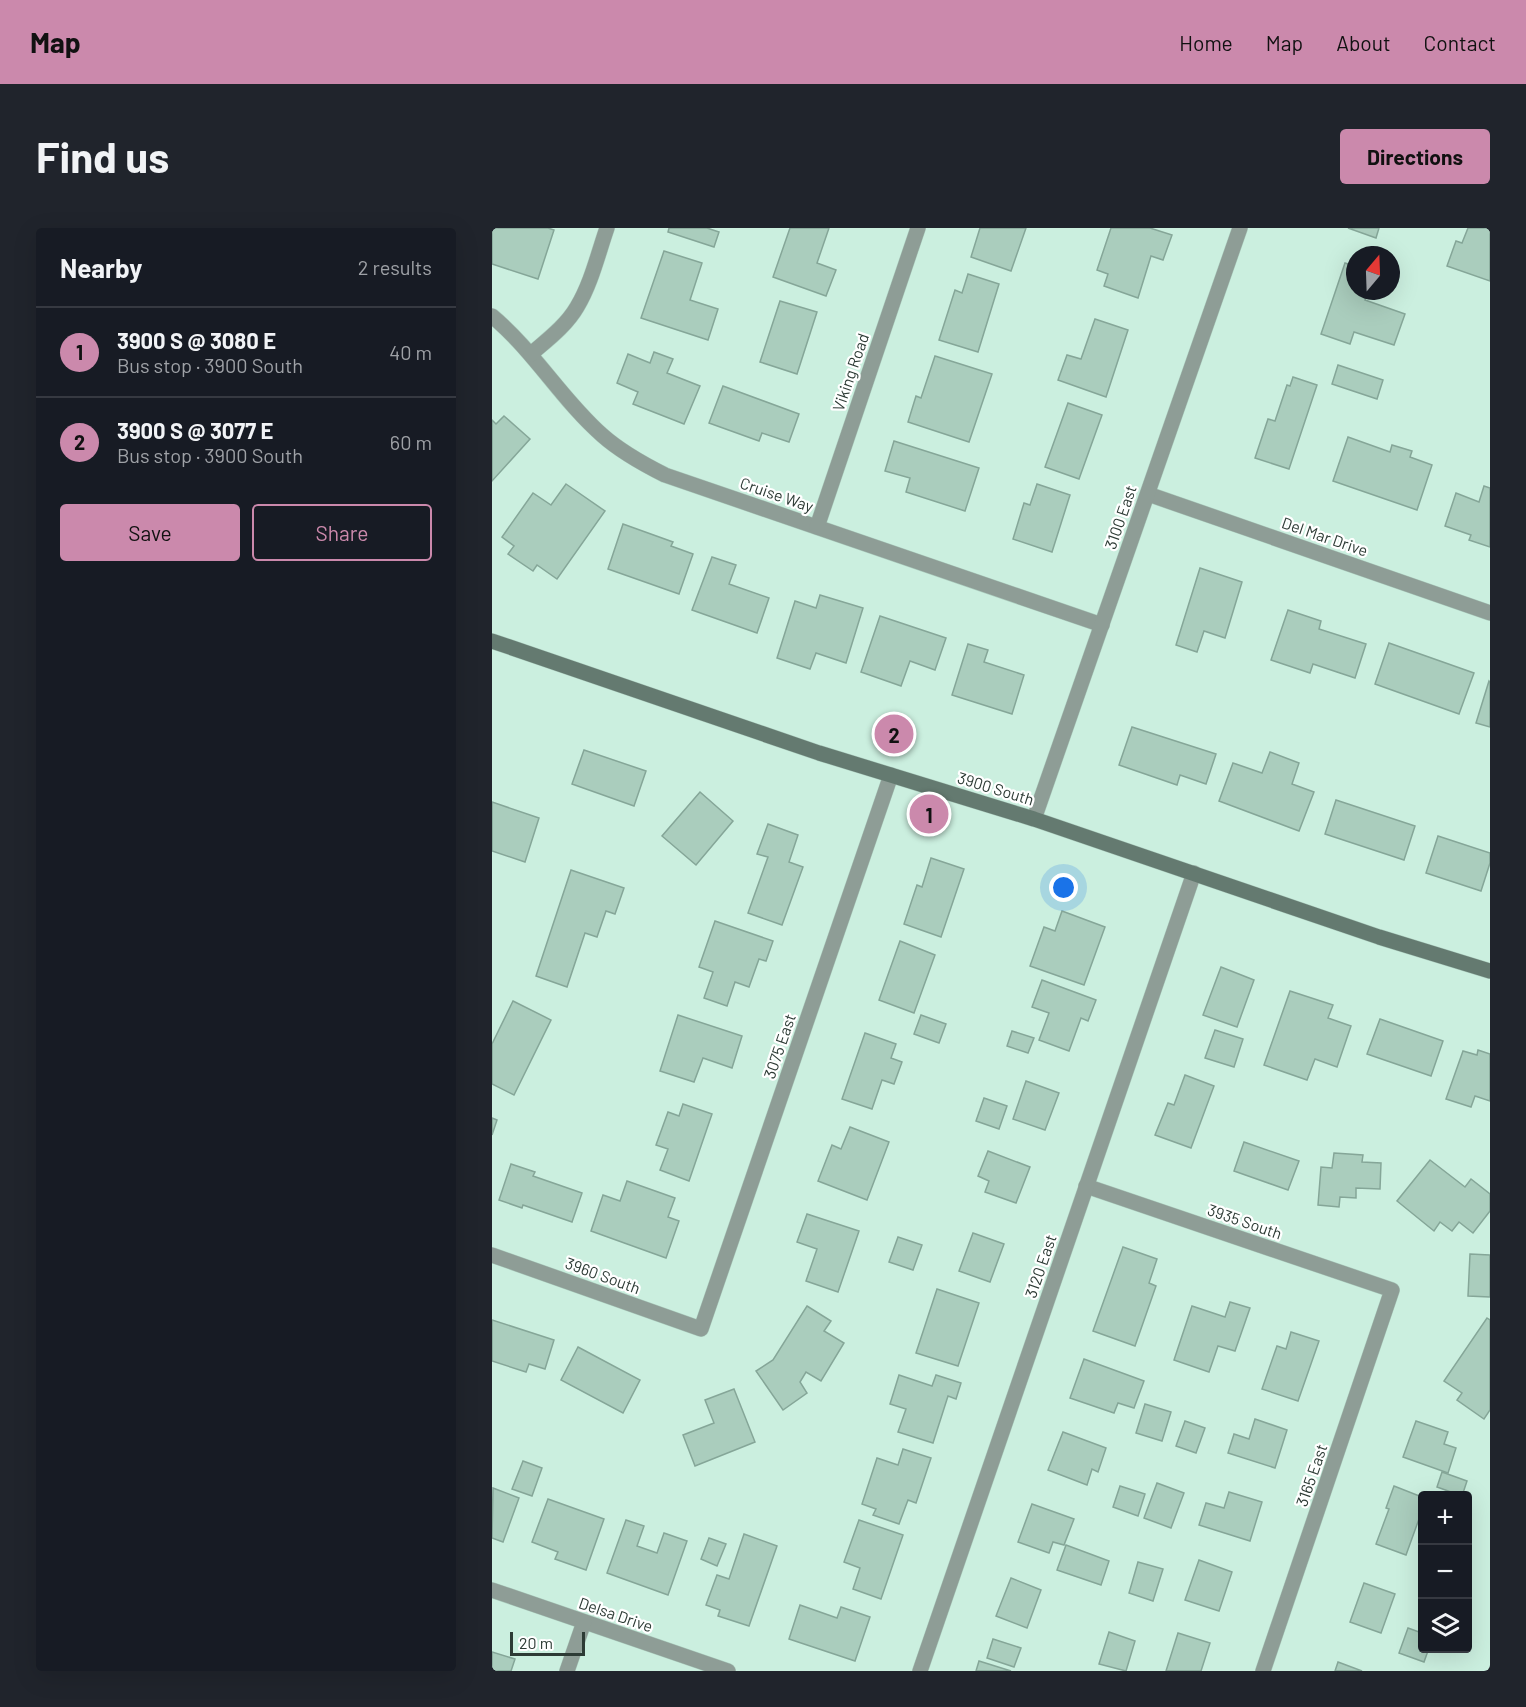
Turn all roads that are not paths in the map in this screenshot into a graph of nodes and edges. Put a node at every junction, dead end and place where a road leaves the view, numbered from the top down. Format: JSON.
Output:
{"nodes":[{"id":1,"x":607,"y":228,"type":"edge"},
{"id":2,"x":918,"y":228,"type":"edge"},
{"id":3,"x":1240,"y":228,"type":"edge"},
{"id":4,"x":492,"y":316,"type":"edge"},
{"id":5,"x":531,"y":354,"type":"junction"},
{"id":6,"x":1148,"y":494,"type":"junction"},
{"id":7,"x":817,"y":527,"type":"junction"},
{"id":8,"x":1490,"y":613,"type":"edge"},
{"id":9,"x":1102,"y":625,"type":"junction"},
{"id":10,"x":492,"y":641,"type":"edge"},
{"id":11,"x":891,"y":775,"type":"junction"},
{"id":12,"x":1034,"y":819,"type":"junction"},
{"id":13,"x":1194,"y":873,"type":"junction"},
{"id":14,"x":1490,"y":970,"type":"edge"},
{"id":15,"x":1086,"y":1186,"type":"junction"},
{"id":16,"x":492,"y":1255,"type":"edge"},
{"id":17,"x":1392,"y":1290,"type":"joint"},
{"id":18,"x":702,"y":1329,"type":"joint"},
{"id":19,"x":492,"y":1590,"type":"edge"},
{"id":20,"x":584,"y":1622,"type":"junction"},
{"id":21,"x":567,"y":1671,"type":"edge"},
{"id":22,"x":728,"y":1671,"type":"edge"},
{"id":23,"x":920,"y":1671,"type":"edge"},
{"id":24,"x":1263,"y":1671,"type":"edge"}],
"edges":[{"from":1,"to":5,"type":"street"},
{"from":2,"to":7,"type":"street","name":"Viking Road"},
{"from":3,"to":6,"type":"street","name":"3100 East"},
{"from":4,"to":5,"type":"street","name":"Cruise Way"},
{"from":5,"to":7,"type":"street","name":"Cruise Way"},
{"from":6,"to":8,"type":"street","name":"Del Mar Drive"},
{"from":6,"to":9,"type":"street","name":"3100 East"},
{"from":7,"to":9,"type":"street","name":"Cruise Way"},
{"from":9,"to":12,"type":"street","name":"3100 East"},
{"from":10,"to":11,"type":"main road","name":"3900 South"},
{"from":11,"to":12,"type":"main road","name":"3900 South"},
{"from":11,"to":18,"type":"street","name":"3075 East"},
{"from":12,"to":13,"type":"main road","name":"3900 South"},
{"from":13,"to":14,"type":"main road","name":"3900 South"},
{"from":13,"to":15,"type":"street","name":"3120 East"},
{"from":15,"to":17,"type":"street","name":"3935 South"},
{"from":15,"to":23,"type":"street","name":"3120 East"},
{"from":16,"to":18,"type":"street","name":"3960 South"},
{"from":17,"to":24,"type":"street","name":"3165 East"},
{"from":19,"to":20,"type":"street","name":"Delsa Drive"},
{"from":20,"to":21,"type":"street"},
{"from":20,"to":22,"type":"street","name":"Delsa Drive"}]}
